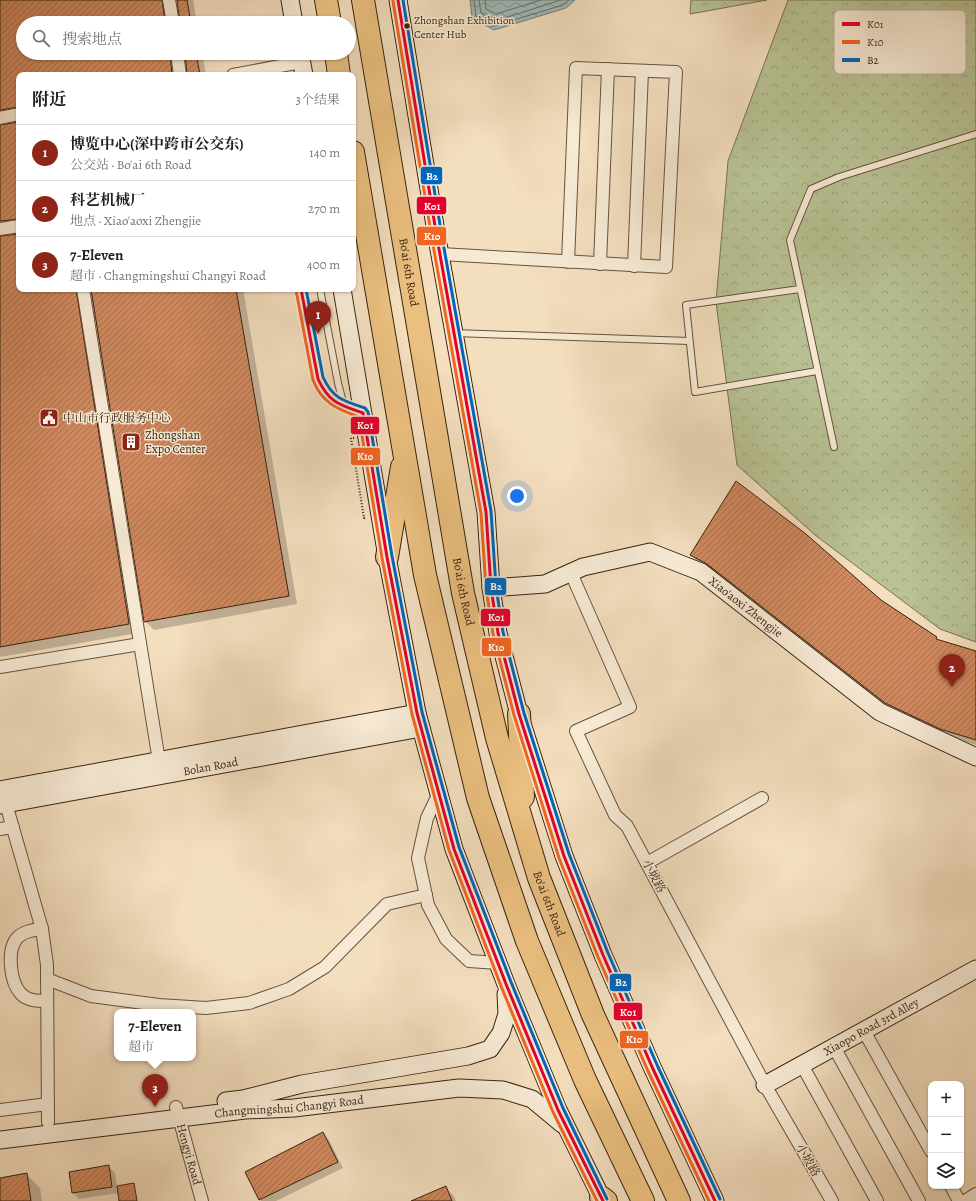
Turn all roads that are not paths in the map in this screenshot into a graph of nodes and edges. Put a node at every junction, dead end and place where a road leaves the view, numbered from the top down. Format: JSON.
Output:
{"nodes":[{"id":1,"x":169,"y":0,"type":"edge"},
{"id":2,"x":290,"y":0,"type":"edge"},
{"id":3,"x":326,"y":0,"type":"edge"},
{"id":4,"x":362,"y":0,"type":"edge"},
{"id":5,"x":398,"y":0,"type":"edge"},
{"id":6,"x":171,"y":16,"type":"edge"},
{"id":7,"x":293,"y":16,"type":"edge"},
{"id":8,"x":329,"y":16,"type":"edge"},
{"id":9,"x":178,"y":60,"type":"edge"},
{"id":10,"x":337,"y":60,"type":"edge"},
{"id":11,"x":301,"y":63,"type":"edge"},
{"id":12,"x":608,"y":69,"type":"junction"},
{"id":13,"x":642,"y":71,"type":"junction"},
{"id":14,"x":180,"y":72,"type":"edge"},
{"id":15,"x":250,"y":72,"type":"edge"},
{"id":16,"x":339,"y":72,"type":"edge"},
{"id":17,"x":16,"y":115,"type":"edge"},
{"id":18,"x":0,"y":118,"type":"edge"},
{"id":19,"x":976,"y":134,"type":"edge"},
{"id":20,"x":356,"y":169,"type":"edge"},
{"id":21,"x":16,"y":226,"type":"edge"},
{"id":22,"x":0,"y":229,"type":"edge"},
{"id":23,"x":441,"y":254,"type":"junction"},
{"id":24,"x":568,"y":262,"type":"junction"},
{"id":25,"x":600,"y":264,"type":"junction"},
{"id":26,"x":634,"y":266,"type":"junction"},
{"id":27,"x":800,"y":289,"type":"junction"},
{"id":28,"x":83,"y":292,"type":"edge"},
{"id":29,"x":302,"y":292,"type":"edge"},
{"id":30,"x":321,"y":292,"type":"edge"},
{"id":31,"x":343,"y":292,"type":"edge"},
{"id":32,"x":454,"y":333,"type":"junction"},
{"id":33,"x":689,"y":341,"type":"junction"},
{"id":34,"x":817,"y":371,"type":"junction"},
{"id":35,"x":344,"y":406,"type":"junction"},
{"id":36,"x":363,"y":413,"type":"junction"},
{"id":37,"x":834,"y":447,"type":"dead end"},
{"id":38,"x":405,"y":448,"type":"junction"},
{"id":39,"x":388,"y":557,"type":"junction"},
{"id":40,"x":571,"y":573,"type":"junction"},
{"id":41,"x":491,"y":588,"type":"junction"},
{"id":42,"x":140,"y":644,"type":"junction"},
{"id":43,"x":0,"y":667,"type":"edge"},
{"id":44,"x":519,"y":714,"type":"junction"},
{"id":45,"x":419,"y":720,"type":"junction"},
{"id":46,"x":976,"y":757,"type":"edge"},
{"id":47,"x":159,"y":761,"type":"junction"},
{"id":48,"x":438,"y":793,"type":"junction"},
{"id":49,"x":762,"y":798,"type":"dead end"},
{"id":50,"x":2,"y":800,"type":"edge"},
{"id":51,"x":13,"y":827,"type":"junction"},
{"id":52,"x":524,"y":828,"type":"junction"},
{"id":53,"x":0,"y":829,"type":"edge"},
{"id":54,"x":647,"y":863,"type":"junction"},
{"id":55,"x":426,"y":895,"type":"junction"},
{"id":56,"x":42,"y":929,"type":"junction"},
{"id":57,"x":498,"y":963,"type":"junction"},
{"id":58,"x":6,"y":965,"type":"edge"},
{"id":59,"x":976,"y":969,"type":"edge"},
{"id":60,"x":47,"y":979,"type":"junction"},
{"id":61,"x":506,"y":984,"type":"junction"},
{"id":62,"x":47,"y":1001,"type":"junction"},
{"id":63,"x":864,"y":1031,"type":"junction"},
{"id":64,"x":834,"y":1048,"type":"junction"},
{"id":65,"x":802,"y":1065,"type":"junction"},
{"id":66,"x":765,"y":1085,"type":"junction"},
{"id":67,"x":48,"y":1104,"type":"junction"},
{"id":68,"x":0,"y":1110,"type":"edge"},
{"id":69,"x":177,"y":1113,"type":"junction"},
{"id":70,"x":48,"y":1122,"type":"junction"},
{"id":71,"x":567,"y":1127,"type":"junction"},
{"id":72,"x":0,"y":1128,"type":"edge"},
{"id":73,"x":0,"y":1140,"type":"edge"},
{"id":74,"x":928,"y":1145,"type":"edge"},
{"id":75,"x":953,"y":1189,"type":"edge"},
{"id":76,"x":976,"y":1194,"type":"edge"},
{"id":77,"x":604,"y":1200,"type":"edge"},
{"id":78,"x":202,"y":1201,"type":"edge"},
{"id":79,"x":643,"y":1201,"type":"edge"},
{"id":80,"x":679,"y":1201,"type":"edge"},
{"id":81,"x":715,"y":1201,"type":"edge"},
{"id":82,"x":832,"y":1201,"type":"edge"},
{"id":83,"x":877,"y":1201,"type":"edge"},
{"id":84,"x":920,"y":1201,"type":"edge"},
{"id":85,"x":959,"y":1201,"type":"edge"},
{"id":86,"x":965,"y":1201,"type":"edge"}],
"edges":[{"from":1,"to":6,"type":"street"},
{"from":2,"to":7,"type":"street"},
{"from":3,"to":8,"type":"highway"},
{"from":4,"to":52,"type":"highway","name":"Bo'ai 6th Road"},
{"from":5,"to":23,"type":"street"},
{"from":9,"to":14,"type":"street"},
{"from":10,"to":16,"type":"highway"},
{"from":11,"to":15,"type":"street"},
{"from":12,"to":13,"type":"street"},
{"from":12,"to":24,"type":"street"},
{"from":12,"to":25,"type":"street"},
{"from":13,"to":26,"type":"street"},
{"from":13,"to":26,"type":"street"},
{"from":17,"to":18,"type":"street"},
{"from":19,"to":27,"type":"lane"},
{"from":20,"to":38,"type":"highway"},
{"from":21,"to":22,"type":"street"},
{"from":23,"to":24,"type":"street"},
{"from":23,"to":32,"type":"street"},
{"from":24,"to":25,"type":"street"},
{"from":25,"to":26,"type":"street"},
{"from":27,"to":33,"type":"lane"},
{"from":27,"to":34,"type":"lane"},
{"from":28,"to":42,"type":"street"},
{"from":29,"to":35,"type":"lane"},
{"from":30,"to":35,"type":"lane"},
{"from":31,"to":36,"type":"street"},
{"from":32,"to":33,"type":"lane"},
{"from":32,"to":41,"type":"street"},
{"from":33,"to":34,"type":"lane"},
{"from":34,"to":37,"type":"lane"},
{"from":35,"to":36,"type":"lane"},
{"from":36,"to":39,"type":"street"},
{"from":38,"to":39,"type":"highway"},
{"from":38,"to":79,"type":"highway"},
{"from":39,"to":45,"type":"street"},
{"from":40,"to":41,"type":"street","name":"Xiao'aoxi Zhengjie"},
{"from":40,"to":46,"type":"street","name":"Xiao'aoxi Zhengjie"},
{"from":40,"to":54,"type":"street","name":"小坡路"},
{"from":41,"to":44,"type":"street"},
{"from":42,"to":43,"type":"street"},
{"from":42,"to":47,"type":"street"},
{"from":44,"to":52,"type":"highway"},
{"from":44,"to":81,"type":"street"},
{"from":45,"to":47,"type":"street","name":"Bolan Road"},
{"from":45,"to":48,"type":"street"},
{"from":45,"to":50,"type":"street","name":"Bolan Road"},
{"from":47,"to":50,"type":"street","name":"Bolan Road"},
{"from":48,"to":55,"type":"street"},
{"from":48,"to":57,"type":"street"},
{"from":49,"to":54,"type":"street"},
{"from":50,"to":51,"type":"street"},
{"from":51,"to":53,"type":"street"},
{"from":51,"to":56,"type":"street"},
{"from":52,"to":80,"type":"highway","name":"Bo'ai 6th Road"},
{"from":54,"to":66,"type":"street","name":"小坡路"},
{"from":55,"to":57,"type":"street"},
{"from":55,"to":60,"type":"street"},
{"from":56,"to":58,"type":"street"},
{"from":56,"to":60,"type":"street"},
{"from":57,"to":61,"type":"street"},
{"from":58,"to":62,"type":"street"},
{"from":59,"to":63,"type":"street","name":"Xiaopo Road 3rd Alley"},
{"from":60,"to":62,"type":"street"},
{"from":61,"to":69,"type":"street","name":"Changmingshui Changyi Road"},
{"from":61,"to":71,"type":"street"},
{"from":62,"to":67,"type":"street"},
{"from":63,"to":64,"type":"street","name":"Xiaopo Road 3rd Alley"},
{"from":63,"to":74,"type":"street"},
{"from":64,"to":65,"type":"street","name":"Xiaopo Road 3rd Alley"},
{"from":64,"to":84,"type":"street"},
{"from":65,"to":66,"type":"street","name":"Xiaopo Road 3rd Alley"},
{"from":65,"to":83,"type":"street"},
{"from":66,"to":82,"type":"street","name":"小坡路"},
{"from":67,"to":68,"type":"street"},
{"from":67,"to":70,"type":"street"},
{"from":69,"to":70,"type":"street","name":"Changmingshui Changyi Road"},
{"from":69,"to":71,"type":"street","name":"Changmingshui Changyi Road"},
{"from":69,"to":73,"type":"street","name":"Changmingshui Changyi Road"},
{"from":69,"to":78,"type":"street","name":"Hengyi Road"},
{"from":70,"to":72,"type":"street","name":"Changmingshui Changyi Road"},
{"from":71,"to":77,"type":"street"},
{"from":75,"to":85,"type":"street"},
{"from":76,"to":86,"type":"street"}]}
